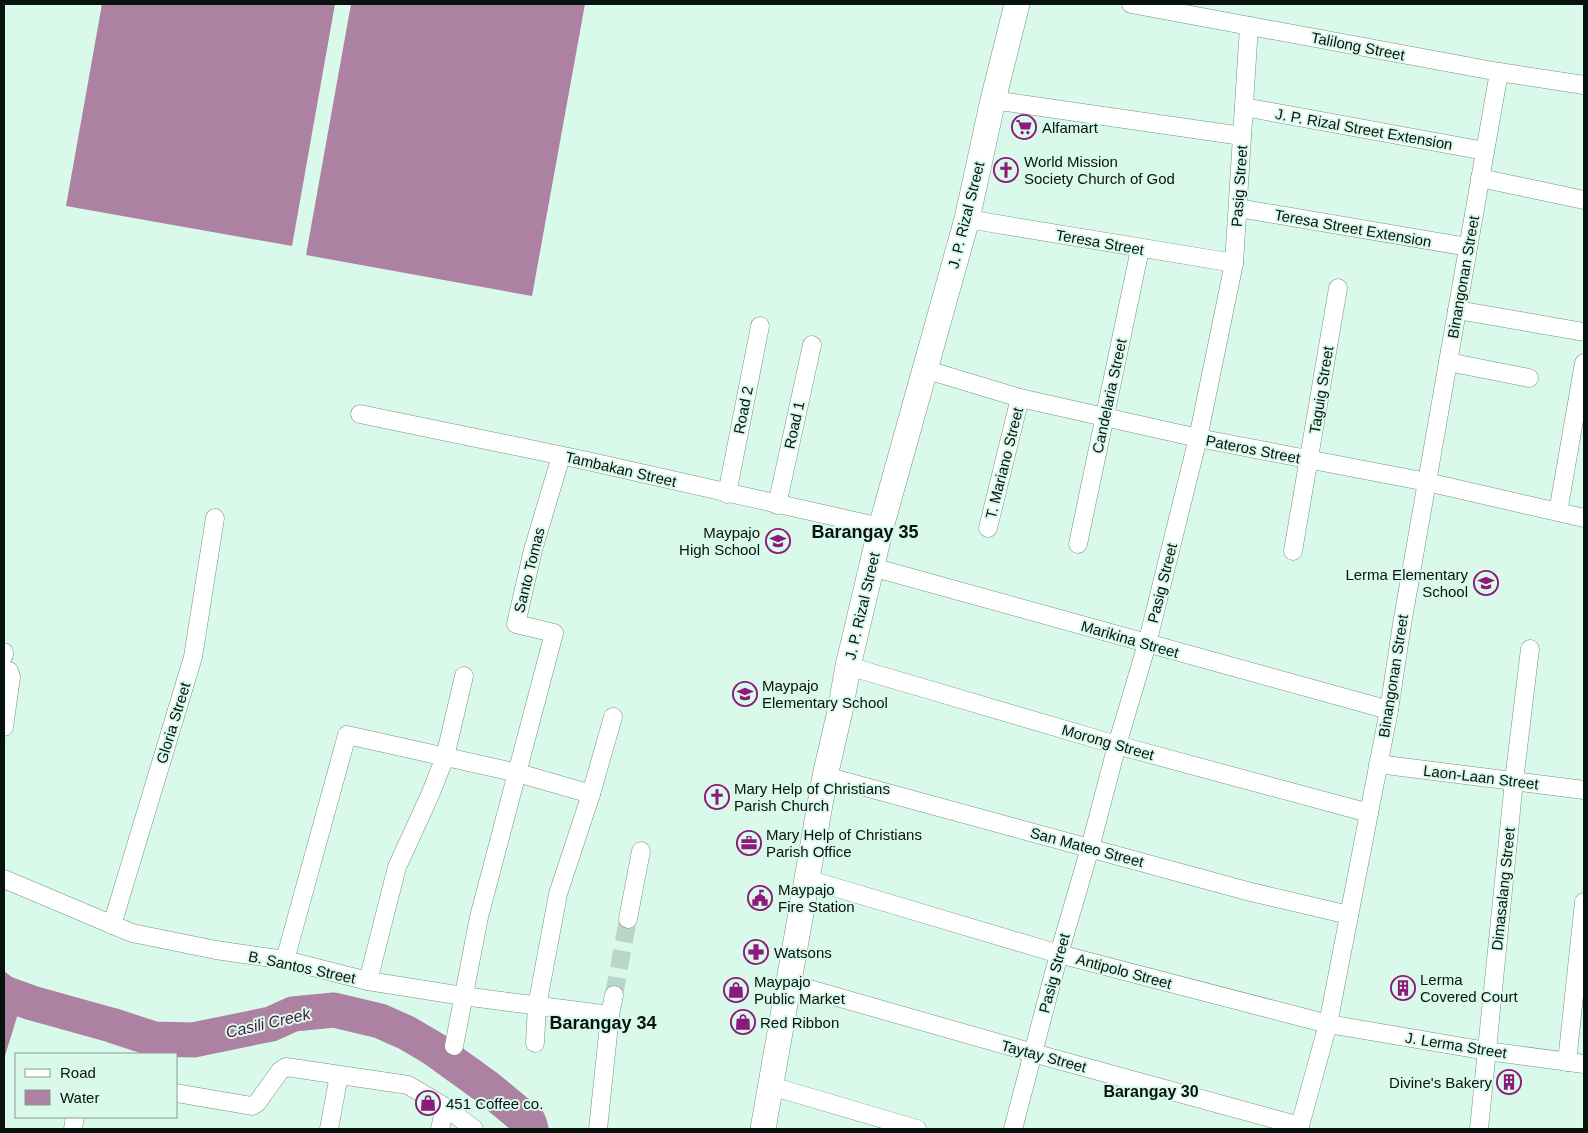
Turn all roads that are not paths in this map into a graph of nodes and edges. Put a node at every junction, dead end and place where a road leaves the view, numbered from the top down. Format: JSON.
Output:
{"nodes":[{"id":1,"x":1017,"y":4,"type":"edge"},
{"id":2,"x":1135,"y":4,"type":"edge"},
{"id":3,"x":1249,"y":26,"type":"junction"},
{"id":4,"x":1499,"y":72,"type":"junction"},
{"id":5,"x":1584,"y":85,"type":"edge"},
{"id":6,"x":993,"y":100,"type":"junction"},
{"id":7,"x":1244,"y":107,"type":"junction"},
{"id":8,"x":1242,"y":136,"type":"junction"},
{"id":9,"x":1485,"y":151,"type":"junction"},
{"id":10,"x":1480,"y":178,"type":"junction"},
{"id":11,"x":1584,"y":200,"type":"edge"},
{"id":12,"x":1238,"y":208,"type":"junction"},
{"id":13,"x":967,"y":219,"type":"junction"},
{"id":14,"x":1468,"y":247,"type":"junction"},
{"id":15,"x":1140,"y":248,"type":"junction"},
{"id":16,"x":1234,"y":263,"type":"junction"},
{"id":17,"x":1338,"y":288,"type":"dead end"},
{"id":18,"x":1457,"y":310,"type":"junction"},
{"id":19,"x":760,"y":326,"type":"dead end"},
{"id":20,"x":1584,"y":332,"type":"edge"},
{"id":21,"x":812,"y":346,"type":"dead end"},
{"id":22,"x":1448,"y":362,"type":"junction"},
{"id":23,"x":1584,"y":363,"type":"edge"},
{"id":24,"x":924,"y":369,"type":"junction"},
{"id":25,"x":1528,"y":378,"type":"dead end"},
{"id":26,"x":1020,"y":398,"type":"junction"},
{"id":27,"x":360,"y":414,"type":"dead end"},
{"id":28,"x":1106,"y":417,"type":"junction"},
{"id":29,"x":1198,"y":438,"type":"junction"},
{"id":30,"x":561,"y":456,"type":"junction"},
{"id":31,"x":1310,"y":460,"type":"junction"},
{"id":32,"x":1427,"y":482,"type":"junction"},
{"id":33,"x":727,"y":494,"type":"junction"},
{"id":34,"x":777,"y":505,"type":"junction"},
{"id":35,"x":1558,"y":512,"type":"junction"},
{"id":36,"x":215,"y":518,"type":"dead end"},
{"id":37,"x":1584,"y":518,"type":"edge"},
{"id":38,"x":881,"y":528,"type":"junction"},
{"id":39,"x":988,"y":528,"type":"dead end"},
{"id":40,"x":1078,"y":544,"type":"dead end"},
{"id":41,"x":1293,"y":551,"type":"dead end"},
{"id":42,"x":872,"y":566,"type":"junction"},
{"id":43,"x":1147,"y":644,"type":"junction"},
{"id":44,"x":1530,"y":649,"type":"dead end"},
{"id":45,"x":848,"y":666,"type":"junction"},
{"id":46,"x":4,"y":670,"type":"edge"},
{"id":47,"x":464,"y":676,"type":"dead end"},
{"id":48,"x":1389,"y":710,"type":"junction"},
{"id":49,"x":613,"y":717,"type":"dead end"},
{"id":50,"x":4,"y":728,"type":"edge"},
{"id":51,"x":1117,"y":745,"type":"junction"},
{"id":52,"x":445,"y":757,"type":"junction"},
{"id":53,"x":1378,"y":764,"type":"junction"},
{"id":54,"x":518,"y":773,"type":"junction"},
{"id":55,"x":825,"y":776,"type":"junction"},
{"id":56,"x":1514,"y":781,"type":"junction"},
{"id":57,"x":1584,"y":790,"type":"edge"},
{"id":58,"x":592,"y":794,"type":"junction"},
{"id":59,"x":1369,"y":813,"type":"junction"},
{"id":60,"x":1090,"y":848,"type":"junction"},
{"id":61,"x":641,"y":851,"type":"dead end"},
{"id":62,"x":4,"y":879,"type":"edge"},
{"id":63,"x":807,"y":879,"type":"junction"},
{"id":64,"x":1584,"y":902,"type":"edge"},
{"id":65,"x":1349,"y":915,"type":"junction"},
{"id":66,"x":628,"y":919,"type":"tunnel mouth"},
{"id":67,"x":112,"y":924,"type":"junction"},
{"id":68,"x":1059,"y":954,"type":"junction"},
{"id":69,"x":285,"y":960,"type":"junction"},
{"id":70,"x":368,"y":981,"type":"junction"},
{"id":71,"x":788,"y":983,"type":"junction"},
{"id":72,"x":614,"y":995,"type":"tunnel mouth"},
{"id":73,"x":462,"y":996,"type":"junction"},
{"id":74,"x":538,"y":1006,"type":"junction"},
{"id":75,"x":610,"y":1015,"type":"junction"},
{"id":76,"x":1328,"y":1024,"type":"junction"},
{"id":77,"x":535,"y":1043,"type":"dead end"},
{"id":78,"x":454,"y":1046,"type":"dead end"},
{"id":79,"x":1487,"y":1051,"type":"junction"},
{"id":80,"x":1033,"y":1053,"type":"junction"},
{"id":81,"x":1576,"y":1063,"type":"edge"},
{"id":82,"x":339,"y":1075,"type":"junction"},
{"id":83,"x":771,"y":1086,"type":"junction"},
{"id":84,"x":178,"y":1093,"type":"edge"},
{"id":85,"x":445,"y":1107,"type":"junction"},
{"id":86,"x":1300,"y":1128,"type":"edge"},
{"id":87,"x":328,"y":1129,"type":"edge"},
{"id":88,"x":440,"y":1129,"type":"edge"},
{"id":89,"x":474,"y":1129,"type":"edge"},
{"id":90,"x":598,"y":1129,"type":"edge"},
{"id":91,"x":763,"y":1129,"type":"edge"},
{"id":92,"x":917,"y":1129,"type":"edge"},
{"id":93,"x":1013,"y":1129,"type":"edge"},
{"id":94,"x":1479,"y":1129,"type":"edge"}],
"edges":[{"from":1,"to":6,"type":"street","name":"J. P. Rizal Street"},
{"from":2,"to":3,"type":"street","name":"Talilong Street"},
{"from":3,"to":4,"type":"street","name":"Talilong Street"},
{"from":3,"to":7,"type":"street","name":"Pasig Street"},
{"from":4,"to":5,"type":"street","name":"Talilong Street"},
{"from":4,"to":9,"type":"street","name":"Binangonan Street"},
{"from":6,"to":8,"type":"street"},
{"from":6,"to":13,"type":"street","name":"J. P. Rizal Street"},
{"from":7,"to":8,"type":"street","name":"Pasig Street"},
{"from":7,"to":9,"type":"street","name":"J. P. Rizal Street Extension"},
{"from":8,"to":12,"type":"street","name":"Pasig Street"},
{"from":9,"to":10,"type":"street","name":"Binangonan Street"},
{"from":10,"to":11,"type":"street"},
{"from":10,"to":14,"type":"street","name":"Binangonan Street"},
{"from":12,"to":14,"type":"street","name":"Teresa Street Extension"},
{"from":12,"to":16,"type":"street","name":"Pasig Street"},
{"from":13,"to":15,"type":"street","name":"Teresa Street"},
{"from":13,"to":24,"type":"street","name":"J. P. Rizal Street"},
{"from":14,"to":18,"type":"street","name":"Binangonan Street"},
{"from":15,"to":16,"type":"street","name":"Teresa Street"},
{"from":15,"to":28,"type":"street","name":"Candelaria Street"},
{"from":16,"to":29,"type":"street","name":"Pasig Street"},
{"from":17,"to":31,"type":"street","name":"Taguig Street"},
{"from":18,"to":20,"type":"street"},
{"from":18,"to":22,"type":"street","name":"Binangonan Street"},
{"from":19,"to":33,"type":"street","name":"Road 2"},
{"from":21,"to":34,"type":"street","name":"Road 1"},
{"from":22,"to":25,"type":"street"},
{"from":22,"to":32,"type":"street","name":"Binangonan Street"},
{"from":23,"to":35,"type":"street"},
{"from":24,"to":26,"type":"street","name":"Pateros Street"},
{"from":24,"to":38,"type":"street","name":"J. P. Rizal Street"},
{"from":26,"to":28,"type":"street","name":"Pateros Street"},
{"from":26,"to":39,"type":"street","name":"T. Mariano Street"},
{"from":27,"to":30,"type":"street","name":"Tambakan Street"},
{"from":28,"to":29,"type":"street","name":"Pateros Street"},
{"from":28,"to":40,"type":"street","name":"Candelaria Street"},
{"from":29,"to":31,"type":"street","name":"Pateros Street"},
{"from":29,"to":43,"type":"street","name":"Pasig Street"},
{"from":30,"to":33,"type":"street","name":"Tambakan Street"},
{"from":30,"to":54,"type":"street","name":"Santo Tomas"},
{"from":31,"to":32,"type":"street","name":"Pateros Street"},
{"from":31,"to":41,"type":"street","name":"Taguig Street"},
{"from":32,"to":35,"type":"street","name":"Pateros Street"},
{"from":32,"to":48,"type":"street","name":"Binangonan Street"},
{"from":33,"to":34,"type":"street","name":"Tambakan Street"},
{"from":34,"to":38,"type":"street","name":"Tambakan Street"},
{"from":35,"to":37,"type":"street","name":"Pateros Street"},
{"from":36,"to":67,"type":"street","name":"Gloria Street"},
{"from":38,"to":42,"type":"street","name":"J. P. Rizal Street"},
{"from":42,"to":43,"type":"street","name":"Marikina Street"},
{"from":42,"to":45,"type":"street","name":"J. P. Rizal Street"},
{"from":43,"to":48,"type":"street","name":"Marikina Street"},
{"from":43,"to":51,"type":"street","name":"Pasig Street"},
{"from":44,"to":56,"type":"street","name":"Dimasalang Street"},
{"from":45,"to":51,"type":"street","name":"Morong Street"},
{"from":45,"to":55,"type":"street","name":"J. P. Rizal Street"},
{"from":46,"to":50,"type":"street"},
{"from":47,"to":52,"type":"street"},
{"from":48,"to":53,"type":"street","name":"Binangonan Street"},
{"from":49,"to":58,"type":"street"},
{"from":51,"to":59,"type":"street","name":"Morong Street"},
{"from":51,"to":60,"type":"street","name":"Pasig Street"},
{"from":52,"to":54,"type":"street"},
{"from":52,"to":69,"type":"street"},
{"from":52,"to":70,"type":"street"},
{"from":53,"to":56,"type":"street","name":"Laon-Laan Street"},
{"from":53,"to":59,"type":"street","name":"Binangonan Street"},
{"from":54,"to":58,"type":"street"},
{"from":54,"to":73,"type":"street"},
{"from":55,"to":60,"type":"street","name":"San Mateo Street"},
{"from":55,"to":63,"type":"street","name":"J. P. Rizal Street"},
{"from":56,"to":57,"type":"street","name":"Laon-Laan Street"},
{"from":56,"to":79,"type":"street","name":"Dimasalang Street"},
{"from":58,"to":74,"type":"street"},
{"from":59,"to":65,"type":"street","name":"Binangonan Street"},
{"from":60,"to":65,"type":"street","name":"San Mateo Street"},
{"from":60,"to":68,"type":"street","name":"Pasig Street"},
{"from":61,"to":66,"type":"street"},
{"from":62,"to":67,"type":"street","name":"B. Santos Street"},
{"from":63,"to":68,"type":"street","name":"Antipolo Street"},
{"from":63,"to":71,"type":"street","name":"J. P. Rizal Street"},
{"from":64,"to":81,"type":"street"},
{"from":65,"to":76,"type":"street","name":"Binangonan Street"},
{"from":67,"to":69,"type":"street","name":"B. Santos Street"},
{"from":68,"to":76,"type":"street","name":"Antipolo Street"},
{"from":68,"to":80,"type":"street","name":"Pasig Street"},
{"from":69,"to":70,"type":"street","name":"B. Santos Street"},
{"from":70,"to":73,"type":"street","name":"B. Santos Street"},
{"from":71,"to":80,"type":"street","name":"Taytay Street"},
{"from":71,"to":83,"type":"street","name":"J. P. Rizal Street"},
{"from":72,"to":75,"type":"street"},
{"from":73,"to":74,"type":"street","name":"B. Santos Street"},
{"from":73,"to":78,"type":"street"},
{"from":74,"to":75,"type":"street","name":"B. Santos Street"},
{"from":74,"to":77,"type":"street"},
{"from":75,"to":90,"type":"street"},
{"from":76,"to":79,"type":"street","name":"J. Lerma Street"},
{"from":76,"to":86,"type":"street","name":"Binangonan Street"},
{"from":79,"to":81,"type":"street","name":"J. Lerma Street"},
{"from":79,"to":94,"type":"street","name":"Dimasalang Street"},
{"from":80,"to":86,"type":"street","name":"Taytay Street"},
{"from":80,"to":93,"type":"street","name":"Pasig Street"},
{"from":82,"to":84,"type":"street"},
{"from":82,"to":85,"type":"street"},
{"from":82,"to":87,"type":"street"},
{"from":83,"to":91,"type":"street","name":"J. P. Rizal Street"},
{"from":83,"to":92,"type":"street"},
{"from":85,"to":88,"type":"street"},
{"from":85,"to":89,"type":"street"}]}
